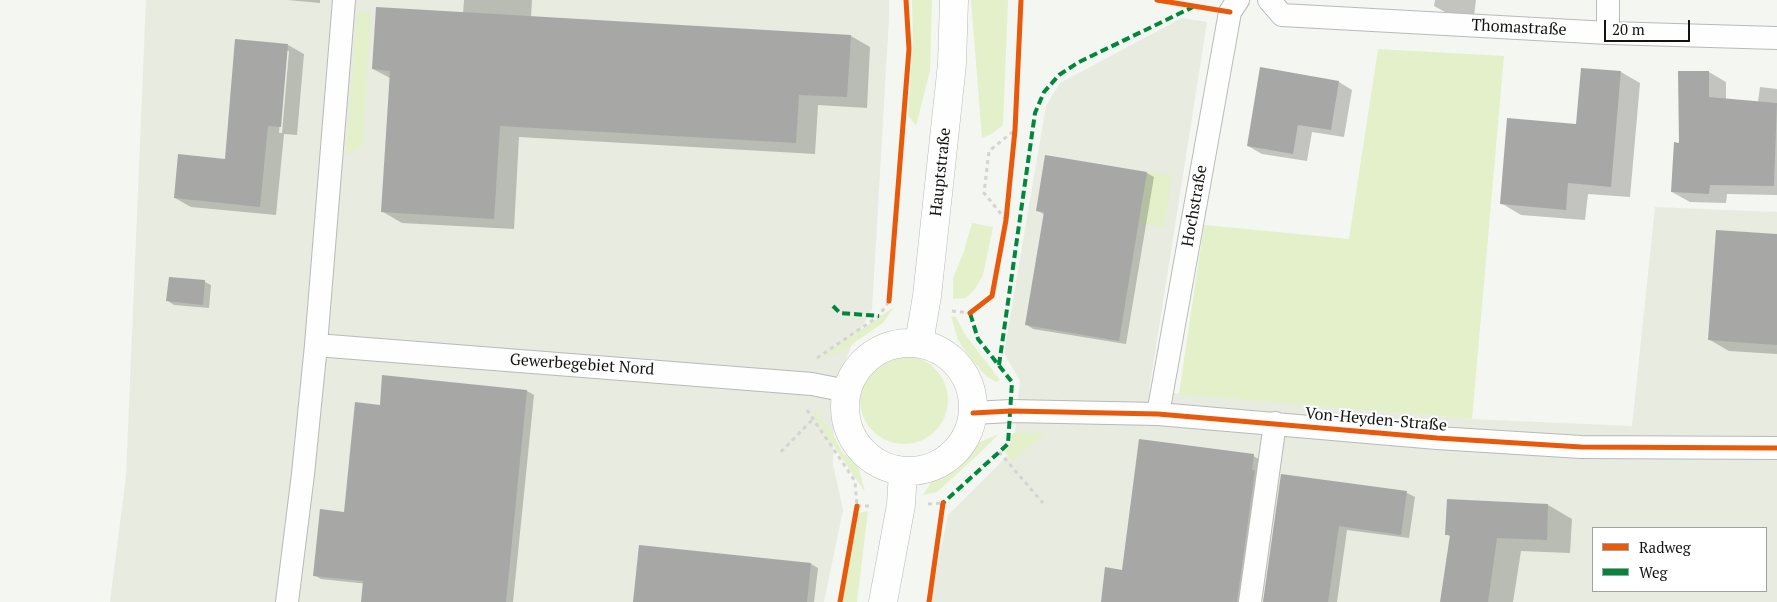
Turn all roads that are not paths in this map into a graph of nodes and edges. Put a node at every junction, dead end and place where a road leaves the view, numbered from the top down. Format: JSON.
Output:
{"nodes":[{"id":1,"x":344,"y":0,"type":"edge"},
{"id":2,"x":954,"y":0,"type":"edge"},
{"id":3,"x":1269,"y":0,"type":"edge"},
{"id":4,"x":1608,"y":0,"type":"edge"},
{"id":5,"x":1234,"y":6,"type":"edge"},
{"id":6,"x":1608,"y":32,"type":"junction"},
{"id":7,"x":1777,"y":38,"type":"edge"},
{"id":8,"x":919,"y":343,"type":"junction"},
{"id":9,"x":316,"y":345,"type":"junction"},
{"id":10,"x":847,"y":391,"type":"junction"},
{"id":11,"x":974,"y":413,"type":"junction"},
{"id":12,"x":1158,"y":414,"type":"junction"},
{"id":13,"x":1274,"y":423,"type":"junction"},
{"id":14,"x":1777,"y":448,"type":"edge"},
{"id":15,"x":903,"y":471,"type":"junction"},
{"id":16,"x":287,"y":602,"type":"edge"},
{"id":17,"x":883,"y":602,"type":"edge"},
{"id":18,"x":1250,"y":602,"type":"edge"}],
"edges":[{"from":1,"to":9,"type":"street"},
{"from":2,"to":8,"type":"main road","name":"Hauptstraße"},
{"from":3,"to":6,"type":"street","name":"Thomastraße"},
{"from":4,"to":6,"type":"street"},
{"from":5,"to":12,"type":"street","name":"Hochstraße"},
{"from":6,"to":7,"type":"street","name":"Thomastraße"},
{"from":8,"to":10,"type":"main road"},
{"from":8,"to":11,"type":"main road"},
{"from":9,"to":10,"type":"street","name":"Gewerbegebiet Nord"},
{"from":9,"to":16,"type":"street"},
{"from":10,"to":15,"type":"main road"},
{"from":11,"to":12,"type":"street","name":"Von-Heyden-Straße"},
{"from":11,"to":15,"type":"main road"},
{"from":12,"to":13,"type":"street","name":"Von-Heyden-Straße"},
{"from":13,"to":14,"type":"street","name":"Von-Heyden-Straße"},
{"from":13,"to":18,"type":"street"},
{"from":15,"to":17,"type":"main road"}]}
